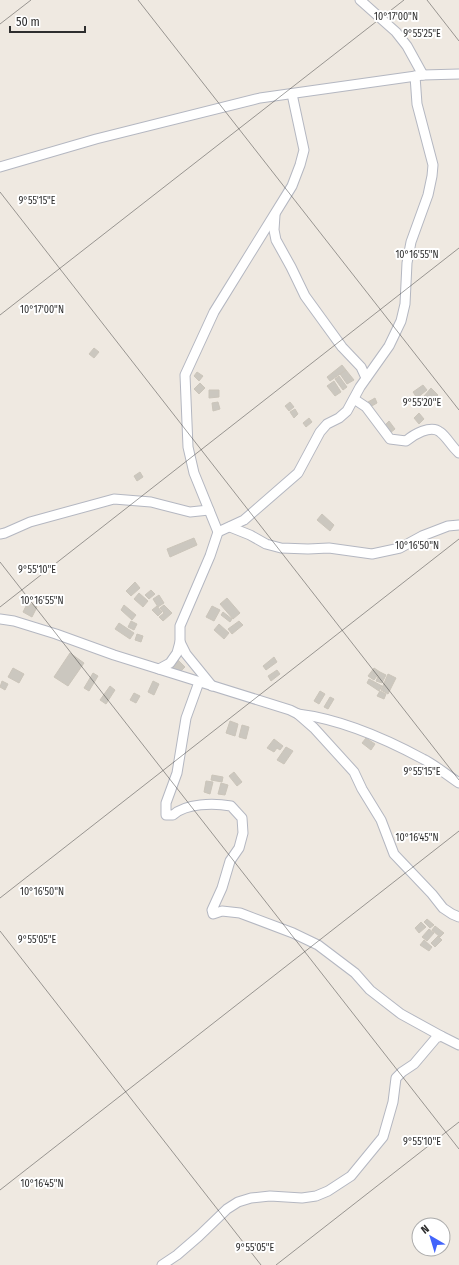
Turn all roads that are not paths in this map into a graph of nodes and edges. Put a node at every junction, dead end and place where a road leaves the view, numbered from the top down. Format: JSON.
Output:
{"nodes":[{"id":1,"x":360,"y":0,"type":"edge"},
{"id":2,"x":459,"y":74,"type":"edge"},
{"id":3,"x":419,"y":76,"type":"junction"},
{"id":4,"x":292,"y":94,"type":"junction"},
{"id":5,"x":0,"y":167,"type":"edge"},
{"id":6,"x":275,"y":213,"type":"junction"},
{"id":7,"x":366,"y":378,"type":"junction"},
{"id":8,"x":354,"y":399,"type":"junction"},
{"id":9,"x":459,"y":453,"type":"edge"},
{"id":10,"x":209,"y":510,"type":"junction"},
{"id":11,"x":459,"y":525,"type":"edge"},
{"id":12,"x":230,"y":527,"type":"junction"},
{"id":13,"x":218,"y":532,"type":"junction"},
{"id":14,"x":0,"y":534,"type":"edge"},
{"id":15,"x":0,"y":619,"type":"edge"},
{"id":16,"x":180,"y":642,"type":"junction"},
{"id":17,"x":159,"y":669,"type":"junction"},
{"id":18,"x":199,"y":682,"type":"junction"},
{"id":19,"x":213,"y":687,"type":"junction"},
{"id":20,"x":298,"y":714,"type":"junction"},
{"id":21,"x":459,"y":782,"type":"edge"},
{"id":22,"x":459,"y":917,"type":"edge"},
{"id":23,"x":441,"y":1036,"type":"junction"},
{"id":24,"x":459,"y":1045,"type":"edge"},
{"id":25,"x":162,"y":1265,"type":"edge"}],
"edges":[{"from":1,"to":3,"type":"street"},
{"from":2,"to":3,"type":"street"},
{"from":3,"to":4,"type":"street"},
{"from":3,"to":7,"type":"street"},
{"from":4,"to":5,"type":"street"},
{"from":4,"to":6,"type":"street"},
{"from":6,"to":7,"type":"street"},
{"from":6,"to":10,"type":"street"},
{"from":7,"to":8,"type":"street"},
{"from":8,"to":9,"type":"street"},
{"from":8,"to":12,"type":"street"},
{"from":10,"to":13,"type":"street"},
{"from":10,"to":14,"type":"street"},
{"from":11,"to":12,"type":"street"},
{"from":12,"to":13,"type":"street"},
{"from":13,"to":16,"type":"street"},
{"from":15,"to":17,"type":"street"},
{"from":16,"to":17,"type":"street"},
{"from":16,"to":19,"type":"street"},
{"from":17,"to":18,"type":"street"},
{"from":18,"to":19,"type":"street"},
{"from":18,"to":23,"type":"street"},
{"from":19,"to":20,"type":"street"},
{"from":20,"to":21,"type":"street"},
{"from":20,"to":22,"type":"street"},
{"from":23,"to":24,"type":"street"},
{"from":23,"to":25,"type":"street"}]}
